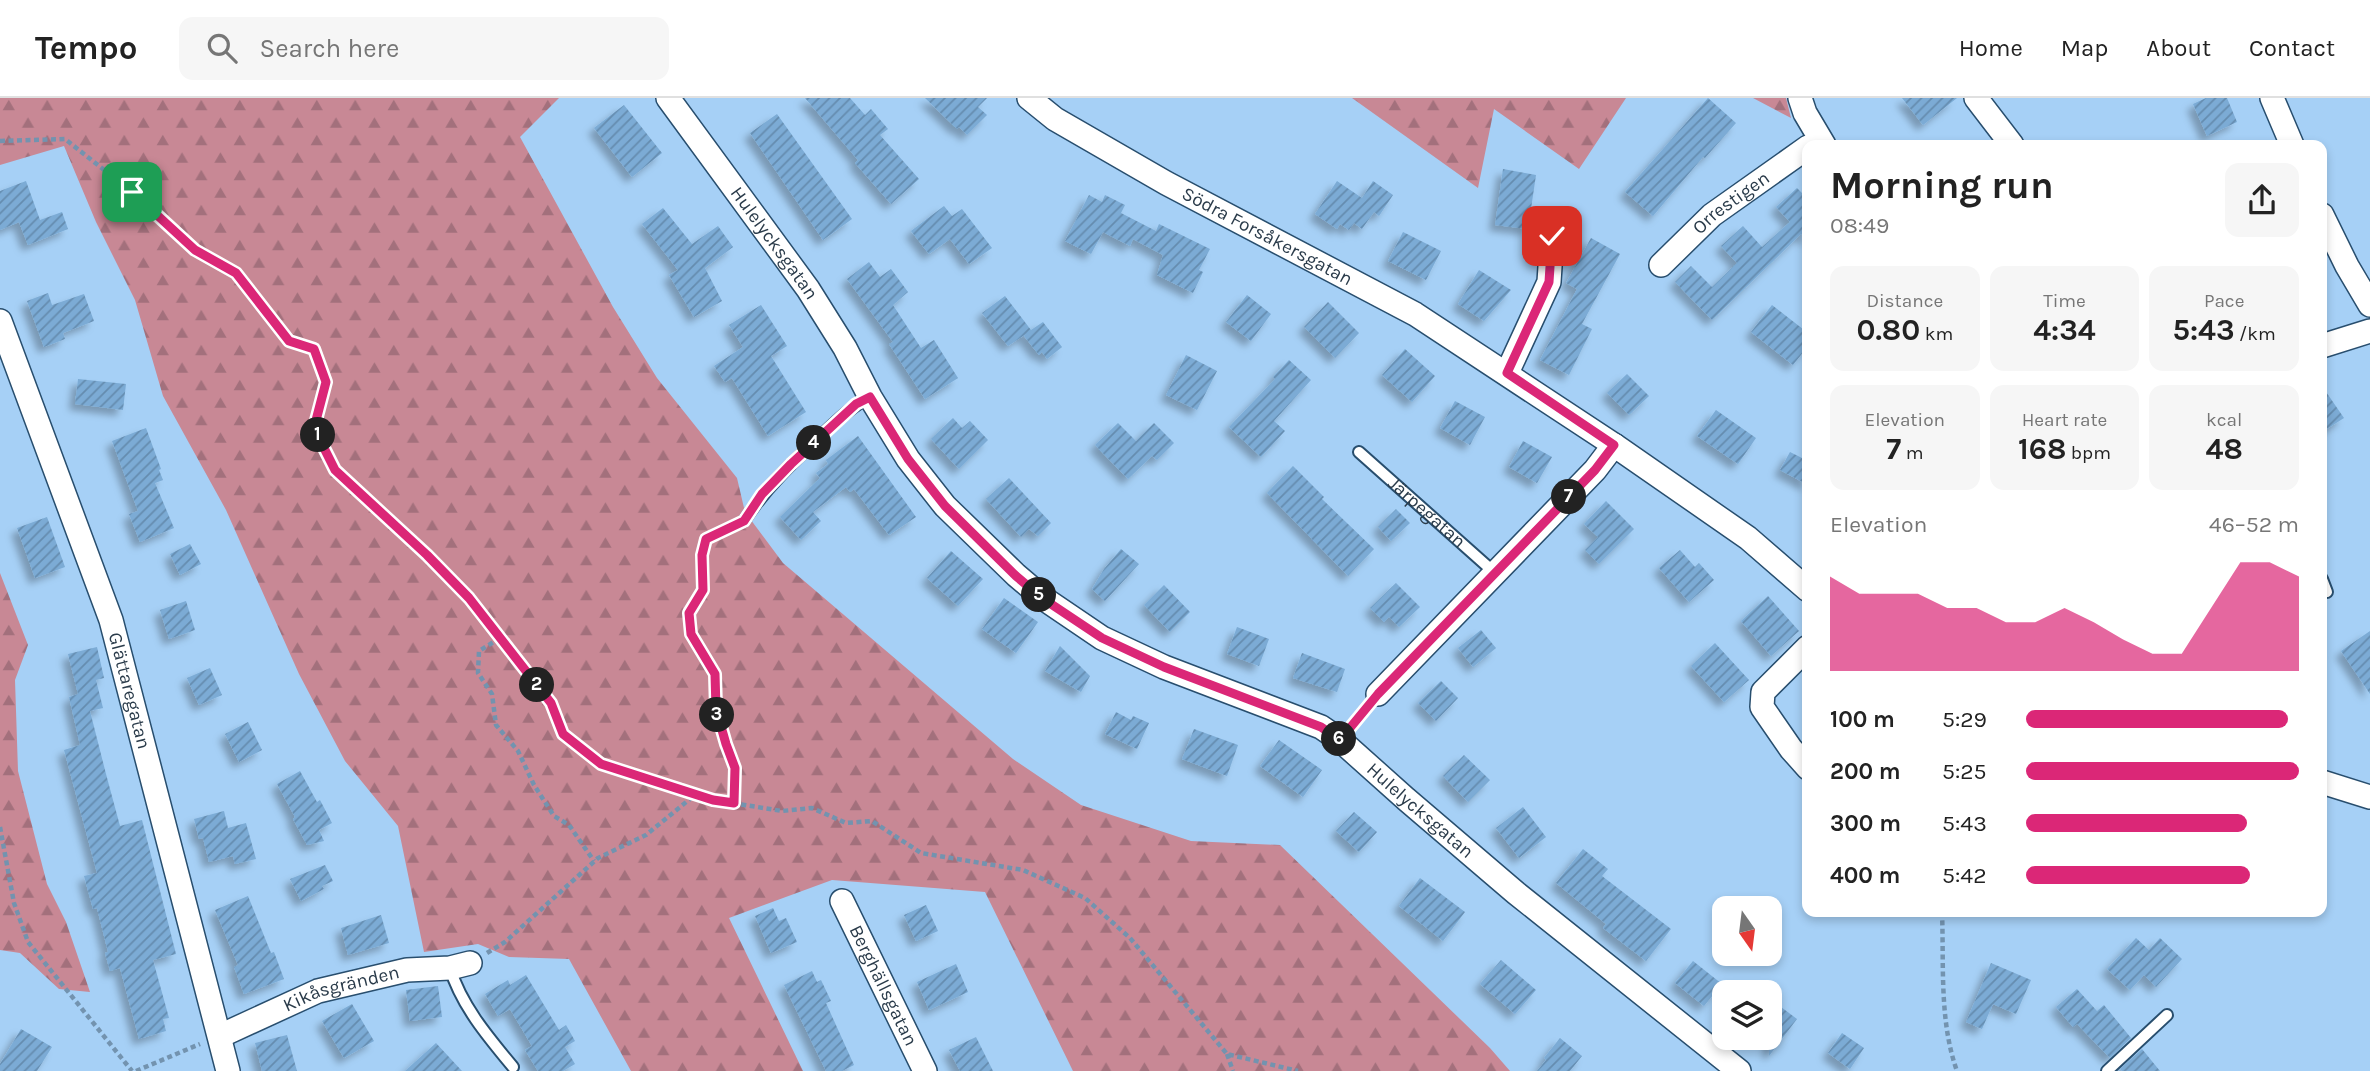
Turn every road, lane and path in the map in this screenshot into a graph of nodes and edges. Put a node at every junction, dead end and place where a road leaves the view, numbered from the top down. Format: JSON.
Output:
{"nodes":[{"id":1,"x":668,"y":98,"type":"edge"},
{"id":2,"x":1030,"y":98,"type":"edge"},
{"id":3,"x":1800,"y":98,"type":"edge"},
{"id":4,"x":1976,"y":98,"type":"edge"},
{"id":5,"x":2272,"y":98,"type":"edge"},
{"id":6,"x":1814,"y":140,"type":"edge"},
{"id":7,"x":2008,"y":140,"type":"edge"},
{"id":8,"x":2290,"y":140,"type":"edge"},
{"id":9,"x":0,"y":141,"type":"edge"},
{"id":10,"x":1802,"y":153,"type":"edge"},
{"id":11,"x":2327,"y":225,"type":"edge"},
{"id":12,"x":1552,"y":236,"type":"dead end"},
{"id":13,"x":1661,"y":265,"type":"dead end"},
{"id":14,"x":2370,"y":305,"type":"edge"},
{"id":15,"x":0,"y":321,"type":"edge"},
{"id":16,"x":2370,"y":331,"type":"edge"},
{"id":17,"x":2327,"y":344,"type":"edge"},
{"id":18,"x":1507,"y":373,"type":"junction"},
{"id":19,"x":870,"y":397,"type":"junction"},
{"id":20,"x":1614,"y":445,"type":"junction"},
{"id":21,"x":1359,"y":452,"type":"dead end"},
{"id":22,"x":744,"y":521,"type":"joint"},
{"id":23,"x":1496,"y":573,"type":"junction"},
{"id":24,"x":1802,"y":585,"type":"edge"},
{"id":25,"x":500,"y":638,"type":"junction"},
{"id":26,"x":1802,"y":653,"type":"edge"},
{"id":27,"x":1378,"y":694,"type":"joint"},
{"id":28,"x":1340,"y":740,"type":"junction"},
{"id":29,"x":1802,"y":762,"type":"edge"},
{"id":30,"x":2327,"y":784,"type":"edge"},
{"id":31,"x":697,"y":793,"type":"junction"},
{"id":32,"x":2370,"y":797,"type":"edge"},
{"id":33,"x":734,"y":803,"type":"junction"},
{"id":34,"x":0,"y":827,"type":"edge"},
{"id":35,"x":593,"y":861,"type":"junction"},
{"id":36,"x":842,"y":901,"type":"dead end"},
{"id":37,"x":1942,"y":917,"type":"edge"},
{"id":38,"x":505,"y":942,"type":"dead end"},
{"id":39,"x":460,"y":965,"type":"joint"},
{"id":40,"x":2167,"y":1015,"type":"dead end"},
{"id":41,"x":220,"y":1036,"type":"junction"},
{"id":42,"x":1227,"y":1054,"type":"junction"},
{"id":43,"x":513,"y":1067,"type":"dead end"},
{"id":44,"x":134,"y":1071,"type":"edge"},
{"id":45,"x":228,"y":1071,"type":"edge"},
{"id":46,"x":925,"y":1071,"type":"edge"},
{"id":47,"x":1233,"y":1071,"type":"edge"},
{"id":48,"x":1298,"y":1071,"type":"edge"},
{"id":49,"x":1739,"y":1071,"type":"edge"},
{"id":50,"x":1957,"y":1071,"type":"edge"},
{"id":51,"x":2107,"y":1071,"type":"edge"}],
"edges":[{"from":1,"to":19,"type":"street","name":"Hulelycksgatan"},
{"from":2,"to":18,"type":"street","name":"Södra Forsåkersgatan"},
{"from":3,"to":6,"type":"street"},
{"from":4,"to":7,"type":"street"},
{"from":5,"to":8,"type":"street"},
{"from":9,"to":25,"type":"path"},
{"from":10,"to":13,"type":"street","name":"Orrestigen"},
{"from":11,"to":14,"type":"street"},
{"from":12,"to":18,"type":"street"},
{"from":15,"to":41,"type":"street","name":"Glättaregatan"},
{"from":16,"to":17,"type":"street"},
{"from":18,"to":20,"type":"street","name":"Södra Forsåkersgatan"},
{"from":19,"to":22,"type":"lane"},
{"from":19,"to":28,"type":"street","name":"Hulelycksgatan"},
{"from":20,"to":23,"type":"street"},
{"from":20,"to":24,"type":"street","name":"Södra Forsåkersgatan"},
{"from":21,"to":23,"type":"lane","name":"Järpegatan"},
{"from":22,"to":33,"type":"path"},
{"from":23,"to":27,"type":"street"},
{"from":25,"to":31,"type":"path"},
{"from":25,"to":35,"type":"path"},
{"from":26,"to":29,"type":"street"},
{"from":27,"to":28,"type":"path"},
{"from":28,"to":49,"type":"street","name":"Hulelycksgatan"},
{"from":30,"to":32,"type":"street"},
{"from":31,"to":33,"type":"path"},
{"from":31,"to":35,"type":"path"},
{"from":33,"to":42,"type":"path"},
{"from":34,"to":44,"type":"path"},
{"from":35,"to":38,"type":"path"},
{"from":36,"to":46,"type":"street","name":"Berghällsgatan"},
{"from":37,"to":50,"type":"path"},
{"from":39,"to":41,"type":"street","name":"Kikåsgränden"},
{"from":39,"to":43,"type":"lane"},
{"from":40,"to":51,"type":"lane"},
{"from":41,"to":44,"type":"path"},
{"from":41,"to":45,"type":"street","name":"Glättaregatan"},
{"from":42,"to":47,"type":"path"},
{"from":42,"to":48,"type":"path"}]}
